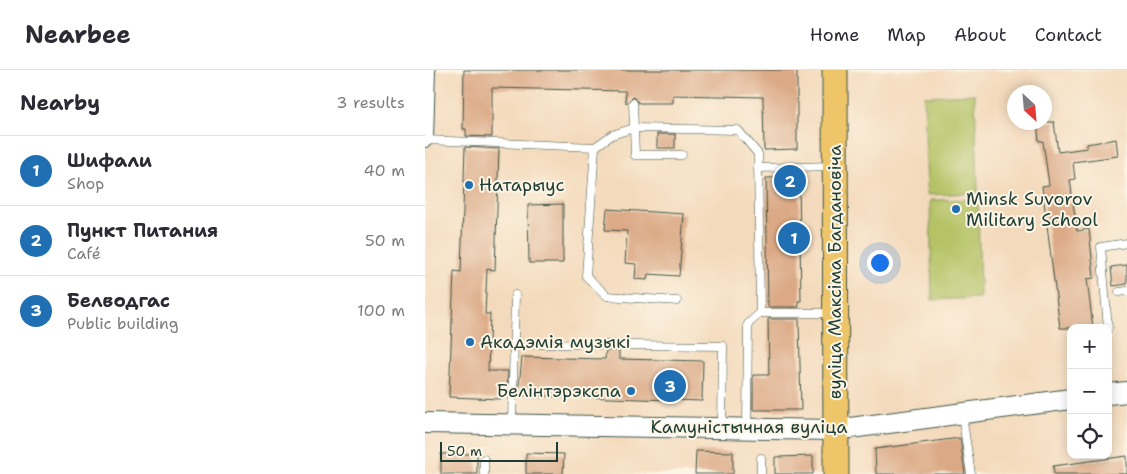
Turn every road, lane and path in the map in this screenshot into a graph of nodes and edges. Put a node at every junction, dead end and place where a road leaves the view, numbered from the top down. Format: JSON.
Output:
{"nodes":[{"id":1,"x":427,"y":70,"type":"edge"},
{"id":2,"x":835,"y":70,"type":"edge"},
{"id":3,"x":633,"y":103,"type":"dead end"},
{"id":4,"x":633,"y":128,"type":"junction"},
{"id":5,"x":425,"y":140,"type":"edge"},
{"id":6,"x":595,"y":147,"type":"junction"},
{"id":7,"x":682,"y":155,"type":"dead end"},
{"id":8,"x":835,"y":166,"type":"junction"},
{"id":9,"x":757,"y":168,"type":"junction"},
{"id":10,"x":1127,"y":243,"type":"edge"},
{"id":11,"x":515,"y":295,"type":"dead end"},
{"id":12,"x":677,"y":301,"type":"dead end"},
{"id":13,"x":760,"y":313,"type":"junction"},
{"id":14,"x":835,"y":313,"type":"junction"},
{"id":15,"x":1109,"y":324,"type":"edge"},
{"id":16,"x":533,"y":344,"type":"dead end"},
{"id":17,"x":1127,"y":392,"type":"edge"},
{"id":18,"x":1112,"y":394,"type":"edge"},
{"id":19,"x":1067,"y":400,"type":"edge"},
{"id":20,"x":962,"y":415,"type":"junction"},
{"id":21,"x":425,"y":423,"type":"edge"},
{"id":22,"x":511,"y":424,"type":"junction"},
{"id":23,"x":722,"y":428,"type":"junction"},
{"id":24,"x":747,"y":429,"type":"junction"},
{"id":25,"x":835,"y":430,"type":"junction"},
{"id":26,"x":761,"y":458,"type":"dead end"},
{"id":27,"x":484,"y":459,"type":"dead end"},
{"id":28,"x":484,"y":474,"type":"edge"},
{"id":29,"x":761,"y":474,"type":"edge"},
{"id":30,"x":836,"y":474,"type":"edge"},
{"id":31,"x":971,"y":474,"type":"edge"}],
"edges":[{"from":1,"to":5,"type":"street"},
{"from":2,"to":8,"type":"main road","name":"вуліца Максіма Багдановіча"},
{"from":3,"to":4,"type":"lane"},
{"from":4,"to":6,"type":"lane"},
{"from":4,"to":7,"type":"lane"},
{"from":4,"to":9,"type":"lane"},
{"from":5,"to":6,"type":"lane"},
{"from":6,"to":12,"type":"lane"},
{"from":8,"to":9,"type":"lane"},
{"from":8,"to":14,"type":"main road","name":"вуліца Максіма Багдановіча"},
{"from":9,"to":13,"type":"lane"},
{"from":10,"to":15,"type":"lane"},
{"from":11,"to":22,"type":"lane"},
{"from":13,"to":14,"type":"lane"},
{"from":13,"to":24,"type":"lane"},
{"from":14,"to":25,"type":"main road","name":"вуліца Максіма Багдановіча"},
{"from":16,"to":23,"type":"lane"},
{"from":17,"to":18,"type":"street"},
{"from":19,"to":20,"type":"street","name":"Камуністычная вуліца"},
{"from":20,"to":25,"type":"street","name":"Камуністычная вуліца"},
{"from":20,"to":31,"type":"lane"},
{"from":21,"to":22,"type":"street","name":"Камуністычная вуліца"},
{"from":22,"to":23,"type":"street","name":"Камуністычная вуліца"},
{"from":23,"to":24,"type":"street","name":"Камуністычная вуліца"},
{"from":24,"to":25,"type":"street","name":"Камуністычная вуліца"},
{"from":25,"to":30,"type":"main road","name":"вуліца Максіма Багдановіча"},
{"from":26,"to":29,"type":"lane"},
{"from":27,"to":28,"type":"lane"}]}
